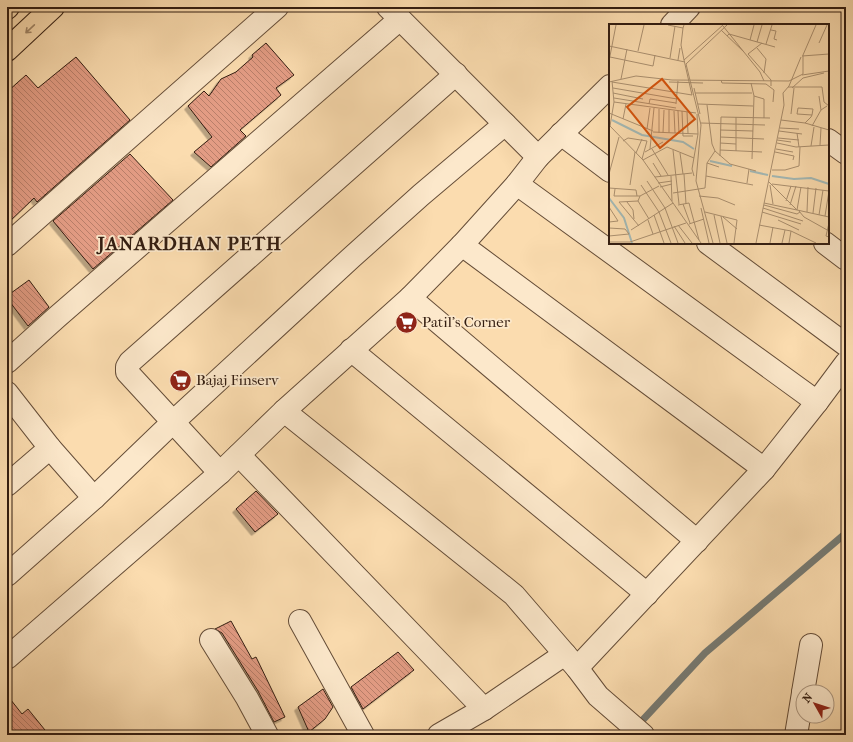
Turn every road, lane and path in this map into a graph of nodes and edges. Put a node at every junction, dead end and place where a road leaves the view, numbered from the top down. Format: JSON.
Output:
{"nodes":[{"id":1,"x":53,"y":7,"type":"edge"},
{"id":2,"x":277,"y":7,"type":"edge"},
{"id":3,"x":689,"y":7,"type":"edge"},
{"id":4,"x":394,"y":13,"type":"edge"},
{"id":5,"x":673,"y":24,"type":"edge"},
{"id":6,"x":7,"y":50,"type":"edge"},
{"id":7,"x":456,"y":74,"type":"junction"},
{"id":8,"x":609,"y":87,"type":"edge"},
{"id":9,"x":505,"y":124,"type":"junction"},
{"id":10,"x":561,"y":134,"type":"junction"},
{"id":11,"x":829,"y":141,"type":"edge"},
{"id":12,"x":846,"y":153,"type":"edge"},
{"id":13,"x":538,"y":157,"type":"junction"},
{"id":14,"x":609,"y":169,"type":"edge"},
{"id":15,"x":517,"y":184,"type":"junction"},
{"id":16,"x":709,"y":244,"type":"edge"},
{"id":17,"x":826,"y":244,"type":"edge"},
{"id":18,"x":7,"y":245,"type":"edge"},
{"id":19,"x":462,"y":245,"type":"junction"},
{"id":20,"x":846,"y":258,"type":"edge"},
{"id":21,"x":410,"y":298,"type":"junction"},
{"id":22,"x":846,"y":345,"type":"edge"},
{"id":23,"x":351,"y":350,"type":"junction"},
{"id":24,"x":7,"y":362,"type":"edge"},
{"id":25,"x":846,"y":363,"type":"edge"},
{"id":26,"x":7,"y":393,"type":"edge"},
{"id":27,"x":817,"y":402,"type":"junction"},
{"id":28,"x":284,"y":411,"type":"junction"},
{"id":29,"x":174,"y":422,"type":"junction"},
{"id":30,"x":50,"y":448,"type":"junction"},
{"id":31,"x":239,"y":455,"type":"junction"},
{"id":32,"x":764,"y":469,"type":"junction"},
{"id":33,"x":220,"y":473,"type":"junction"},
{"id":34,"x":7,"y":485,"type":"edge"},
{"id":35,"x":94,"y":498,"type":"junction"},
{"id":36,"x":697,"y":541,"type":"junction"},
{"id":37,"x":7,"y":575,"type":"edge"},
{"id":38,"x":647,"y":594,"type":"junction"},
{"id":39,"x":300,"y":621,"type":"dead end"},
{"id":40,"x":211,"y":640,"type":"dead end"},
{"id":41,"x":811,"y":645,"type":"dead end"},
{"id":42,"x":7,"y":658,"type":"edge"},
{"id":43,"x":571,"y":661,"type":"junction"},
{"id":44,"x":804,"y":684,"type":"edge"},
{"id":45,"x":484,"y":709,"type":"junction"},
{"id":46,"x":798,"y":724,"type":"edge"},
{"id":47,"x":267,"y":735,"type":"edge"},
{"id":48,"x":363,"y":735,"type":"edge"},
{"id":49,"x":439,"y":735,"type":"edge"},
{"id":50,"x":642,"y":735,"type":"edge"},
{"id":51,"x":796,"y":735,"type":"edge"}],
"edges":[{"from":1,"to":6,"type":"main road","one_way":true},
{"from":2,"to":18,"type":"street"},
{"from":3,"to":5,"type":"street"},
{"from":4,"to":7,"type":"street"},
{"from":4,"to":24,"type":"street"},
{"from":7,"to":9,"type":"street"},
{"from":7,"to":29,"type":"street"},
{"from":8,"to":10,"type":"street"},
{"from":9,"to":13,"type":"street"},
{"from":9,"to":29,"type":"street"},
{"from":10,"to":13,"type":"street"},
{"from":10,"to":14,"type":"street"},
{"from":11,"to":12,"type":"street"},
{"from":13,"to":15,"type":"street"},
{"from":15,"to":19,"type":"street"},
{"from":15,"to":27,"type":"street"},
{"from":16,"to":22,"type":"street"},
{"from":17,"to":20,"type":"street"},
{"from":19,"to":21,"type":"street"},
{"from":19,"to":32,"type":"street"},
{"from":21,"to":23,"type":"street"},
{"from":21,"to":36,"type":"street"},
{"from":23,"to":28,"type":"street"},
{"from":23,"to":38,"type":"street"},
{"from":25,"to":27,"type":"street"},
{"from":26,"to":30,"type":"street"},
{"from":27,"to":32,"type":"street"},
{"from":28,"to":31,"type":"street"},
{"from":28,"to":43,"type":"street"},
{"from":29,"to":33,"type":"street"},
{"from":29,"to":35,"type":"street"},
{"from":30,"to":34,"type":"street"},
{"from":30,"to":35,"type":"street"},
{"from":31,"to":33,"type":"street"},
{"from":31,"to":45,"type":"street"},
{"from":32,"to":36,"type":"street"},
{"from":33,"to":42,"type":"street"},
{"from":35,"to":37,"type":"street"},
{"from":36,"to":38,"type":"street"},
{"from":38,"to":43,"type":"street"},
{"from":39,"to":48,"type":"street"},
{"from":40,"to":47,"type":"street"},
{"from":41,"to":44,"type":"street"},
{"from":43,"to":45,"type":"street"},
{"from":43,"to":50,"type":"street"},
{"from":45,"to":49,"type":"street"},
{"from":46,"to":51,"type":"street"}]}
